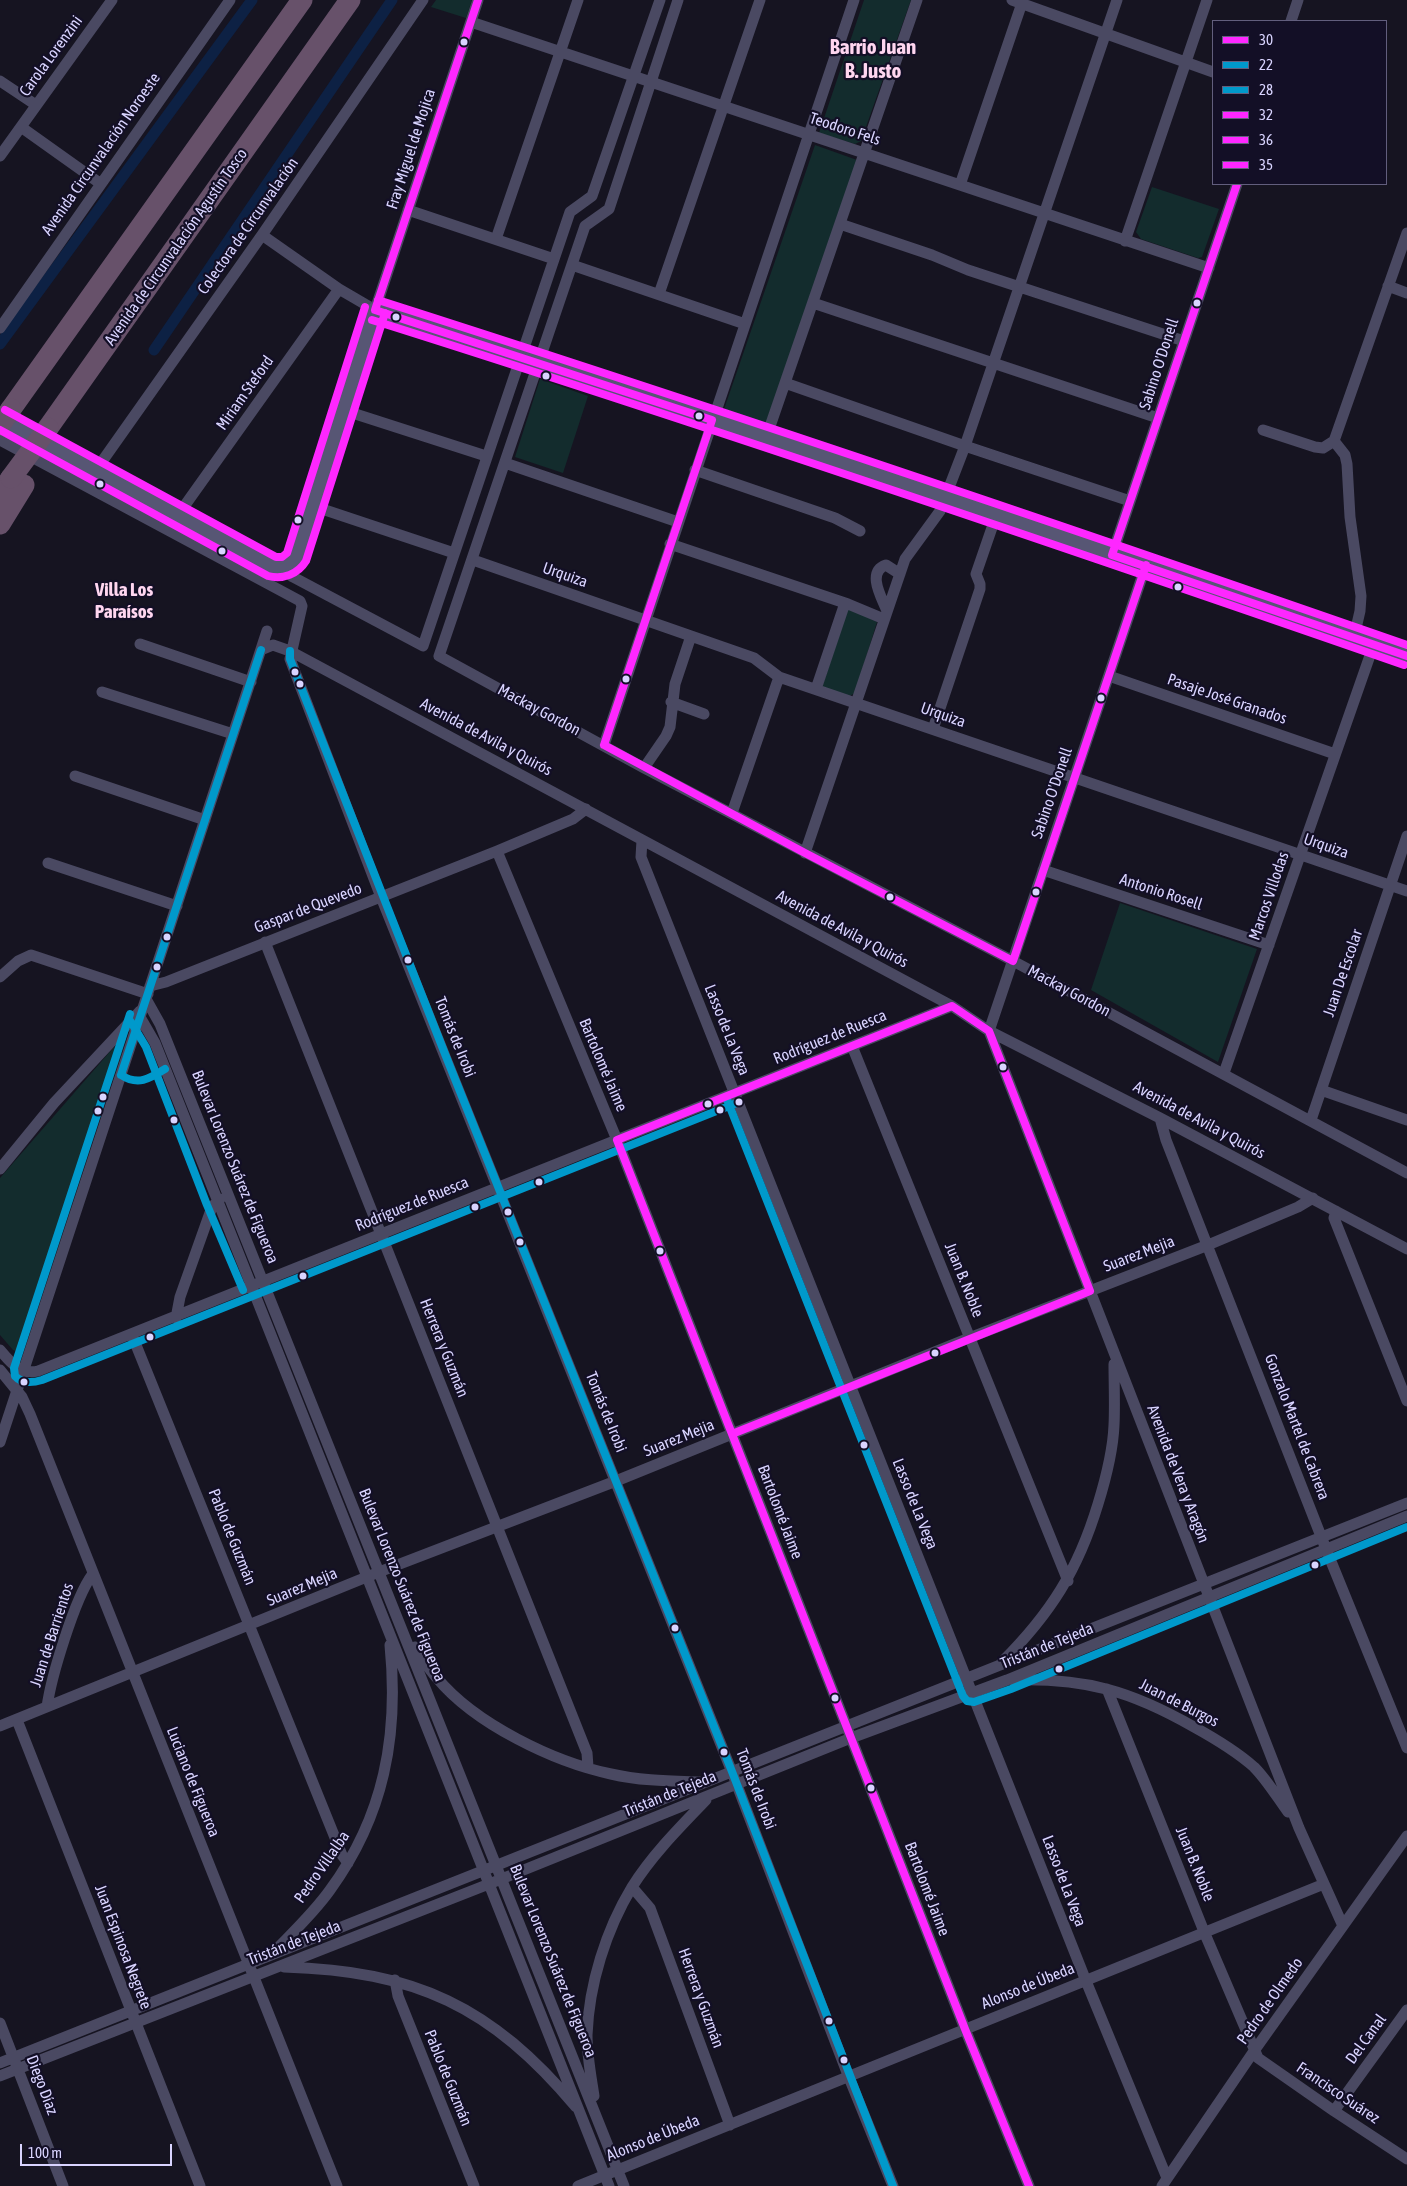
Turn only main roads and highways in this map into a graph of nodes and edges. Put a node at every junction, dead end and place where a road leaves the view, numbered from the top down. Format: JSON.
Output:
{"nodes":[{"id":1,"x":302,"y":0,"type":"edge"},
{"id":2,"x":350,"y":0,"type":"edge"},
{"id":3,"x":4,"y":418,"type":"edge"},
{"id":4,"x":12,"y":486,"type":"edge"},
{"id":5,"x":0,"y":524,"type":"edge"},
{"id":6,"x":1407,"y":656,"type":"edge"}],
"edges":[{"from":1,"to":3,"type":"highway"},
{"from":2,"to":4,"type":"highway","name":"Avenida de Circunvalación Agustín Tosco","bridge":true},
{"from":3,"to":6,"type":"main road"},
{"from":4,"to":5,"type":"highway","name":"Avenida de Circunvalación Agustín Tosco"}]}
